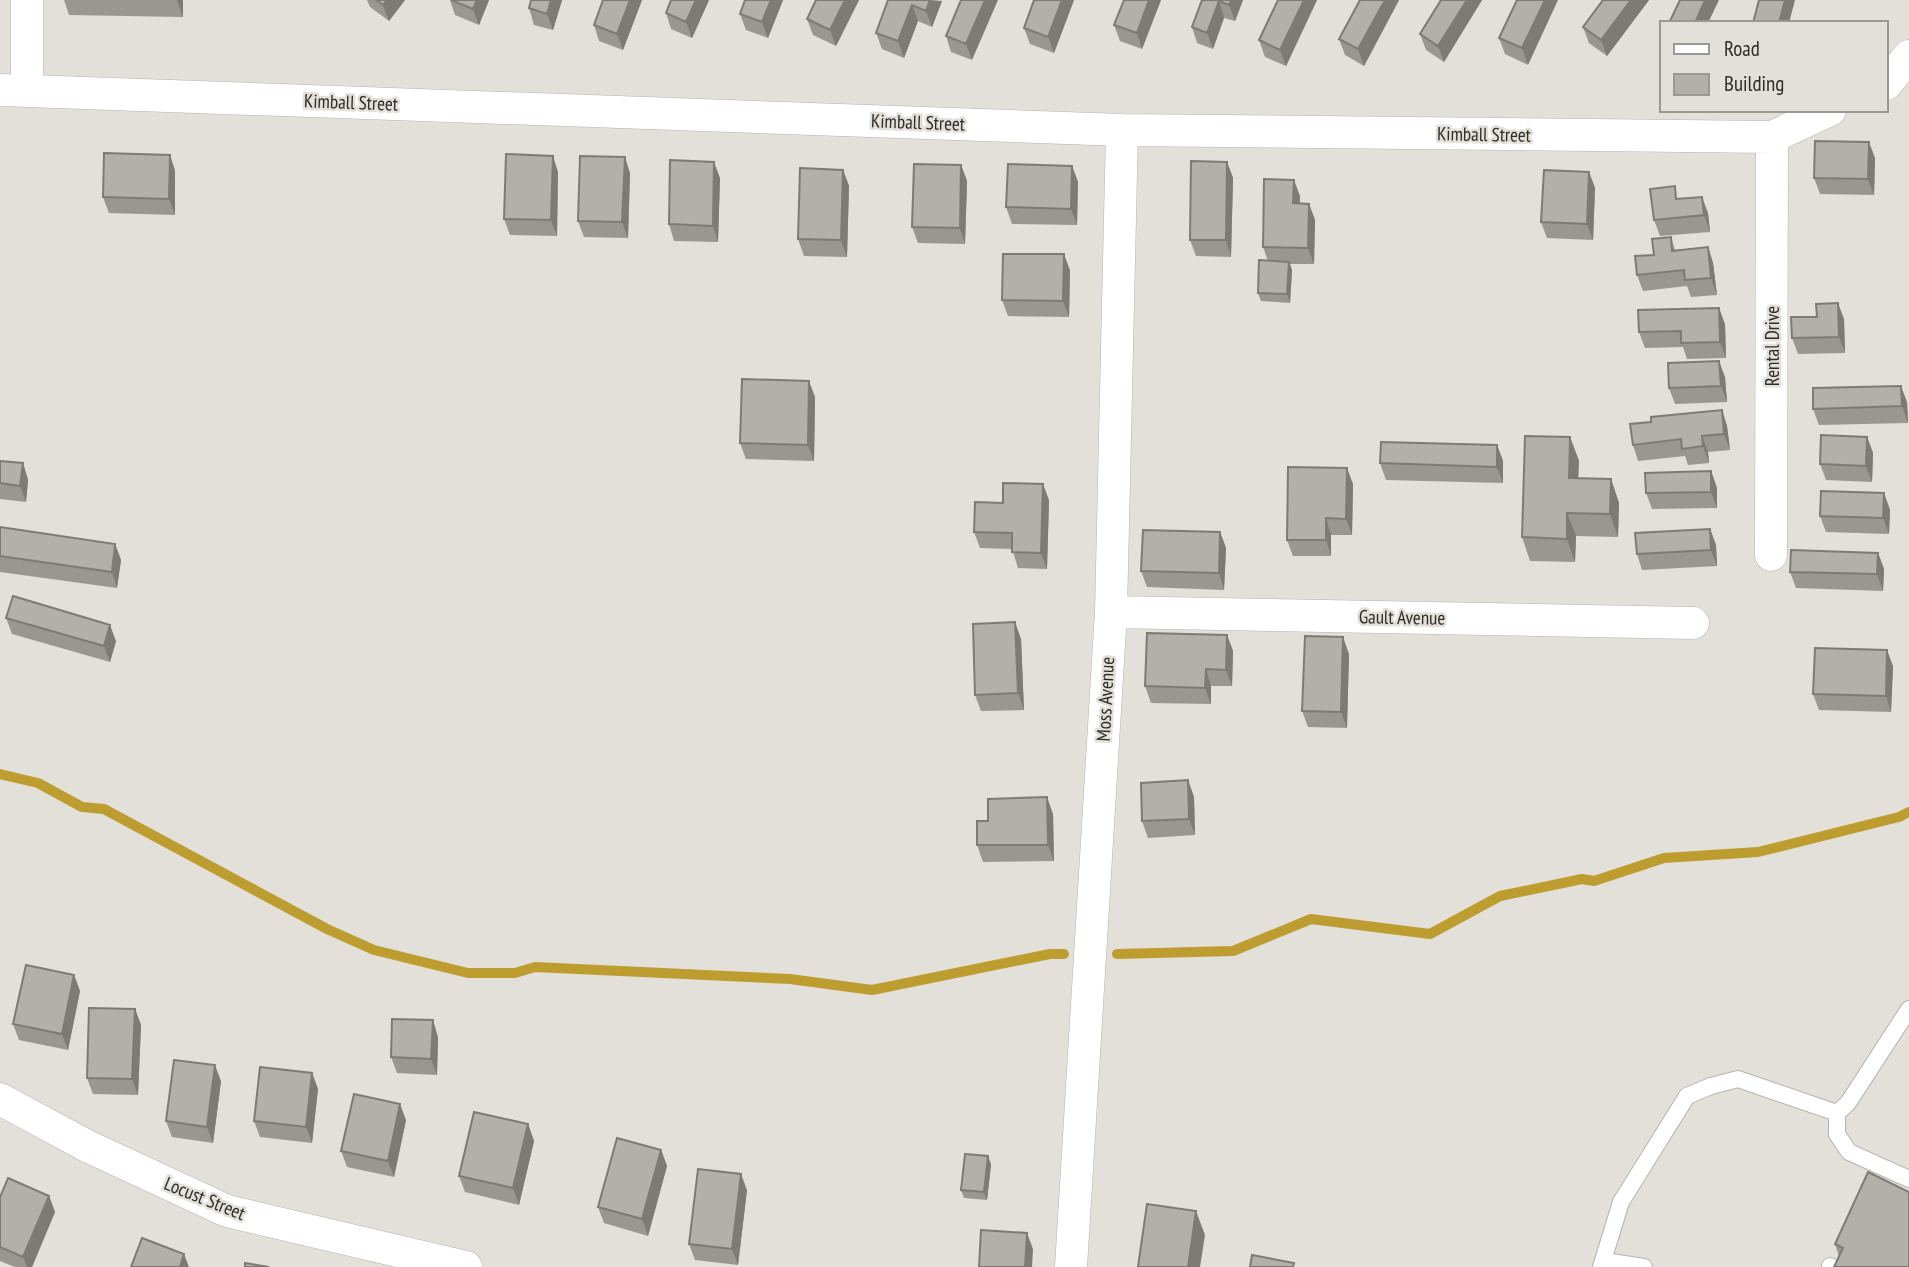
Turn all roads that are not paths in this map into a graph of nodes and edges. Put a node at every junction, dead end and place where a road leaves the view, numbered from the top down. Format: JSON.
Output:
{"nodes":[{"id":1,"x":27,"y":0,"type":"edge"},
{"id":2,"x":1909,"y":56,"type":"edge"},
{"id":3,"x":1888,"y":82,"type":"edge"},
{"id":4,"x":13,"y":90,"type":"edge"},
{"id":5,"x":1826,"y":112,"type":"edge"},
{"id":6,"x":1122,"y":130,"type":"junction"},
{"id":7,"x":1772,"y":137,"type":"junction"},
{"id":8,"x":1771,"y":555,"type":"dead end"},
{"id":9,"x":1111,"y":612,"type":"junction"},
{"id":10,"x":1693,"y":623,"type":"dead end"},
{"id":11,"x":1909,"y":1009,"type":"edge"},
{"id":12,"x":0,"y":1100,"type":"edge"},
{"id":13,"x":1837,"y":1113,"type":"junction"},
{"id":14,"x":1882,"y":1167,"type":"junction"},
{"id":15,"x":1909,"y":1179,"type":"edge"},
{"id":16,"x":1872,"y":1185,"type":"edge"},
{"id":17,"x":1602,"y":1264,"type":"edge"},
{"id":18,"x":466,"y":1267,"type":"edge"},
{"id":19,"x":1072,"y":1267,"type":"edge"},
{"id":20,"x":1644,"y":1267,"type":"edge"}],
"edges":[{"from":1,"to":4,"type":"street"},
{"from":2,"to":3,"type":"street"},
{"from":4,"to":6,"type":"street","name":"Kimball Street"},
{"from":5,"to":7,"type":"street","name":"Kimball Street"},
{"from":6,"to":7,"type":"street","name":"Kimball Street"},
{"from":6,"to":9,"type":"street","name":"Moss Avenue"},
{"from":7,"to":8,"type":"street","name":"Rental Drive"},
{"from":9,"to":10,"type":"street","name":"Gault Avenue"},
{"from":9,"to":19,"type":"street","name":"Moss Avenue"},
{"from":11,"to":13,"type":"lane"},
{"from":12,"to":18,"type":"street","name":"Locust Street"},
{"from":13,"to":14,"type":"lane"},
{"from":13,"to":17,"type":"lane"},
{"from":14,"to":15,"type":"lane"},
{"from":14,"to":16,"type":"lane"},
{"from":17,"to":20,"type":"lane"}]}
